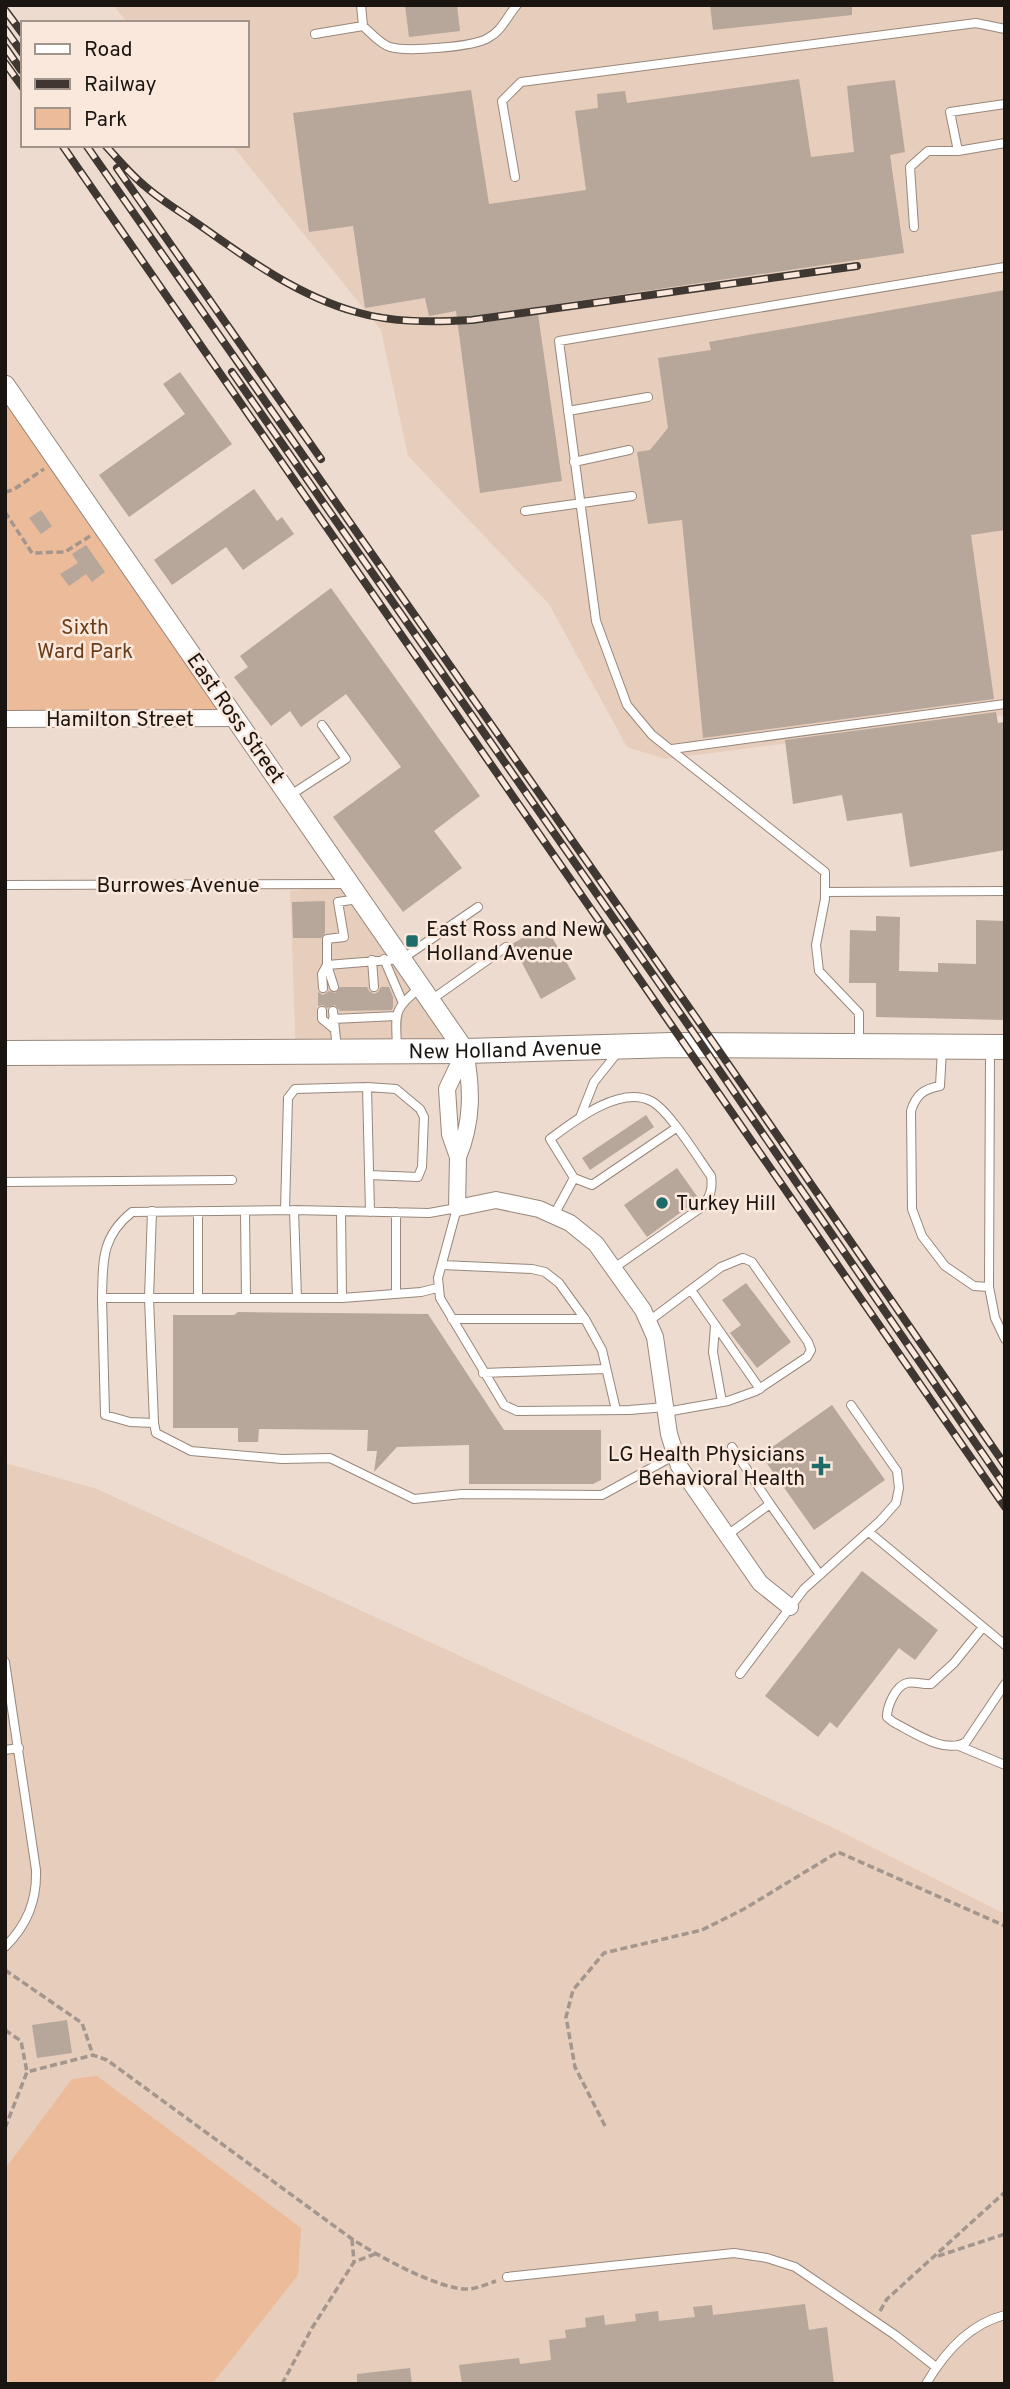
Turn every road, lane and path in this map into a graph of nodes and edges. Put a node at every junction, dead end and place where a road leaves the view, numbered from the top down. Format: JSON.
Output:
{"nodes":[{"id":1,"x":361,"y":5,"type":"edge"},
{"id":2,"x":517,"y":5,"type":"edge"},
{"id":3,"x":363,"y":26,"type":"junction"},
{"id":4,"x":1005,"y":29,"type":"edge"},
{"id":5,"x":315,"y":34,"type":"dead end"},
{"id":6,"x":1005,"y":104,"type":"edge"},
{"id":7,"x":1005,"y":143,"type":"edge"},
{"id":8,"x":958,"y":151,"type":"junction"},
{"id":9,"x":515,"y":177,"type":"dead end"},
{"id":10,"x":915,"y":227,"type":"dead end"},
{"id":11,"x":1005,"y":267,"type":"edge"},
{"id":12,"x":5,"y":385,"type":"edge"},
{"id":13,"x":648,"y":397,"type":"dead end"},
{"id":14,"x":568,"y":411,"type":"junction"},
{"id":15,"x":629,"y":450,"type":"dead end"},
{"id":16,"x":57,"y":460,"type":"junction"},
{"id":17,"x":574,"y":462,"type":"junction"},
{"id":18,"x":5,"y":492,"type":"edge"},
{"id":19,"x":632,"y":496,"type":"dead end"},
{"id":20,"x":580,"y":503,"type":"junction"},
{"id":21,"x":526,"y":511,"type":"dead end"},
{"id":22,"x":5,"y":512,"type":"edge"},
{"id":23,"x":103,"y":527,"type":"junction"},
{"id":24,"x":1005,"y":704,"type":"edge"},
{"id":25,"x":236,"y":718,"type":"junction"},
{"id":26,"x":5,"y":719,"type":"edge"},
{"id":27,"x":322,"y":725,"type":"dead end"},
{"id":28,"x":672,"y":749,"type":"junction"},
{"id":29,"x":289,"y":796,"type":"junction"},
{"id":30,"x":5,"y":885,"type":"edge"},
{"id":31,"x":356,"y":891,"type":"junction"},
{"id":32,"x":1005,"y":891,"type":"edge"},
{"id":33,"x":825,"y":892,"type":"junction"},
{"id":34,"x":478,"y":906,"type":"dead end"},
{"id":35,"x":506,"y":947,"type":"dead end"},
{"id":36,"x":393,"y":959,"type":"junction"},
{"id":37,"x":372,"y":960,"type":"junction"},
{"id":38,"x":327,"y":965,"type":"junction"},
{"id":39,"x":334,"y":987,"type":"dead end"},
{"id":40,"x":374,"y":987,"type":"dead end"},
{"id":41,"x":323,"y":988,"type":"dead end"},
{"id":42,"x":426,"y":993,"type":"junction"},
{"id":43,"x":402,"y":1001,"type":"junction"},
{"id":44,"x":322,"y":1011,"type":"dead end"},
{"id":45,"x":396,"y":1016,"type":"junction"},
{"id":46,"x":334,"y":1028,"type":"junction"},
{"id":47,"x":623,"y":1045,"type":"junction"},
{"id":48,"x":859,"y":1046,"type":"junction"},
{"id":49,"x":942,"y":1046,"type":"junction"},
{"id":50,"x":997,"y":1047,"type":"edge"},
{"id":51,"x":397,"y":1051,"type":"junction"},
{"id":52,"x":465,"y":1051,"type":"junction"},
{"id":53,"x":5,"y":1053,"type":"edge"},
{"id":54,"x":368,"y":1087,"type":"junction"},
{"id":55,"x":581,"y":1115,"type":"junction"},
{"id":56,"x":676,"y":1128,"type":"junction"},
{"id":57,"x":458,"y":1157,"type":"junction"},
{"id":58,"x":369,"y":1175,"type":"junction"},
{"id":59,"x":574,"y":1178,"type":"junction"},
{"id":60,"x":232,"y":1180,"type":"dead end"},
{"id":61,"x":5,"y":1182,"type":"edge"},
{"id":62,"x":457,"y":1208,"type":"junction"},
{"id":63,"x":245,"y":1210,"type":"junction"},
{"id":64,"x":289,"y":1210,"type":"junction"},
{"id":65,"x":152,"y":1211,"type":"junction"},
{"id":66,"x":198,"y":1211,"type":"junction"},
{"id":67,"x":341,"y":1211,"type":"junction"},
{"id":68,"x":370,"y":1212,"type":"junction"},
{"id":69,"x":396,"y":1212,"type":"junction"},
{"id":70,"x":554,"y":1215,"type":"junction"},
{"id":71,"x":442,"y":1265,"type":"junction"},
{"id":72,"x":614,"y":1268,"type":"junction"},
{"id":73,"x":989,"y":1287,"type":"junction"},
{"id":74,"x":438,"y":1288,"type":"junction"},
{"id":75,"x":691,"y":1290,"type":"junction"},
{"id":76,"x":396,"y":1294,"type":"junction"},
{"id":77,"x":102,"y":1297,"type":"junction"},
{"id":78,"x":149,"y":1298,"type":"junction"},
{"id":79,"x":198,"y":1298,"type":"junction"},
{"id":80,"x":246,"y":1298,"type":"junction"},
{"id":81,"x":297,"y":1298,"type":"junction"},
{"id":82,"x":342,"y":1298,"type":"junction"},
{"id":83,"x":452,"y":1319,"type":"junction"},
{"id":84,"x":584,"y":1319,"type":"junction"},
{"id":85,"x":649,"y":1321,"type":"junction"},
{"id":86,"x":715,"y":1324,"type":"junction"},
{"id":87,"x":1005,"y":1339,"type":"edge"},
{"id":88,"x":606,"y":1369,"type":"junction"},
{"id":89,"x":483,"y":1373,"type":"junction"},
{"id":90,"x":760,"y":1389,"type":"junction"},
{"id":91,"x":722,"y":1402,"type":"junction"},
{"id":92,"x":851,"y":1405,"type":"dead end"},
{"id":93,"x":666,"y":1409,"type":"junction"},
{"id":94,"x":616,"y":1410,"type":"junction"},
{"id":95,"x":154,"y":1423,"type":"junction"},
{"id":96,"x":732,"y":1447,"type":"dead end"},
{"id":97,"x":674,"y":1455,"type":"junction"},
{"id":98,"x":771,"y":1504,"type":"junction"},
{"id":99,"x":869,"y":1532,"type":"junction"},
{"id":100,"x":726,"y":1536,"type":"junction"},
{"id":101,"x":820,"y":1575,"type":"junction"},
{"id":102,"x":790,"y":1607,"type":"junction"},
{"id":103,"x":983,"y":1627,"type":"junction"},
{"id":104,"x":1005,"y":1645,"type":"edge"},
{"id":105,"x":5,"y":1662,"type":"edge"},
{"id":106,"x":740,"y":1674,"type":"dead end"},
{"id":107,"x":1005,"y":1684,"type":"edge"},
{"id":108,"x":959,"y":1746,"type":"junction"},
{"id":109,"x":19,"y":1748,"type":"junction"},
{"id":110,"x":5,"y":1750,"type":"edge"},
{"id":111,"x":1005,"y":1765,"type":"edge"},
{"id":112,"x":1005,"y":1926,"type":"edge"},
{"id":113,"x":5,"y":1947,"type":"edge"},
{"id":114,"x":5,"y":1970,"type":"edge"},
{"id":115,"x":5,"y":2030,"type":"edge"},
{"id":116,"x":93,"y":2054,"type":"junction"},
{"id":117,"x":27,"y":2072,"type":"junction"},
{"id":118,"x":605,"y":2126,"type":"dead end"},
{"id":119,"x":5,"y":2128,"type":"edge"},
{"id":120,"x":1005,"y":2192,"type":"edge"},
{"id":121,"x":1005,"y":2234,"type":"edge"},
{"id":122,"x":352,"y":2239,"type":"junction"},
{"id":123,"x":375,"y":2254,"type":"junction"},
{"id":124,"x":936,"y":2256,"type":"junction"},
{"id":125,"x":354,"y":2262,"type":"junction"},
{"id":126,"x":507,"y":2277,"type":"joint"},
{"id":127,"x":1005,"y":2315,"type":"edge"},
{"id":128,"x":874,"y":2320,"type":"junction"},
{"id":129,"x":936,"y":2367,"type":"junction"},
{"id":130,"x":282,"y":2384,"type":"edge"},
{"id":131,"x":926,"y":2384,"type":"edge"}],
"edges":[{"from":1,"to":3,"type":"lane"},
{"from":2,"to":3,"type":"lane"},
{"from":3,"to":5,"type":"lane"},
{"from":4,"to":9,"type":"lane"},
{"from":6,"to":8,"type":"lane"},
{"from":7,"to":8,"type":"lane"},
{"from":8,"to":10,"type":"lane"},
{"from":11,"to":14,"type":"lane"},
{"from":12,"to":16,"type":"street","name":"East Ross Street"},
{"from":13,"to":14,"type":"lane"},
{"from":14,"to":17,"type":"lane"},
{"from":15,"to":17,"type":"lane"},
{"from":16,"to":18,"type":"path"},
{"from":16,"to":23,"type":"street","name":"East Ross Street"},
{"from":17,"to":20,"type":"lane"},
{"from":19,"to":20,"type":"lane"},
{"from":20,"to":21,"type":"lane"},
{"from":20,"to":28,"type":"lane"},
{"from":22,"to":23,"type":"path"},
{"from":23,"to":25,"type":"street","name":"East Ross Street"},
{"from":24,"to":28,"type":"lane"},
{"from":25,"to":26,"type":"street","name":"Hamilton Street"},
{"from":25,"to":29,"type":"street","name":"East Ross Street"},
{"from":27,"to":29,"type":"lane"},
{"from":28,"to":33,"type":"lane"},
{"from":29,"to":31,"type":"street","name":"East Ross Street"},
{"from":30,"to":31,"type":"lane","name":"Burrowes Avenue"},
{"from":31,"to":36,"type":"street","name":"East Ross Street"},
{"from":31,"to":38,"type":"lane"},
{"from":32,"to":33,"type":"lane"},
{"from":33,"to":48,"type":"lane"},
{"from":34,"to":36,"type":"lane"},
{"from":35,"to":42,"type":"lane"},
{"from":36,"to":37,"type":"lane"},
{"from":36,"to":42,"type":"street","name":"East Ross Street"},
{"from":36,"to":43,"type":"lane"},
{"from":37,"to":38,"type":"lane"},
{"from":37,"to":40,"type":"lane"},
{"from":38,"to":39,"type":"lane"},
{"from":38,"to":41,"type":"lane"},
{"from":42,"to":43,"type":"lane"},
{"from":42,"to":52,"type":"street","name":"East Ross Street"},
{"from":43,"to":45,"type":"lane"},
{"from":44,"to":46,"type":"lane"},
{"from":45,"to":46,"type":"lane"},
{"from":45,"to":51,"type":"lane"},
{"from":46,"to":51,"type":"main road","name":"New Holland Avenue"},
{"from":46,"to":53,"type":"main road","name":"New Holland Avenue"},
{"from":47,"to":48,"type":"main road","name":"New Holland Avenue"},
{"from":47,"to":52,"type":"main road","name":"New Holland Avenue"},
{"from":47,"to":55,"type":"lane"},
{"from":48,"to":49,"type":"main road","name":"New Holland Avenue"},
{"from":49,"to":50,"type":"main road","name":"New Holland Avenue"},
{"from":49,"to":73,"type":"lane"},
{"from":50,"to":73,"type":"lane"},
{"from":51,"to":52,"type":"main road","name":"New Holland Avenue"},
{"from":52,"to":57,"type":"street"},
{"from":52,"to":57,"type":"street"},
{"from":54,"to":58,"type":"lane"},
{"from":54,"to":58,"type":"lane"},
{"from":54,"to":64,"type":"lane"},
{"from":55,"to":56,"type":"lane"},
{"from":55,"to":59,"type":"lane"},
{"from":56,"to":59,"type":"lane"},
{"from":56,"to":72,"type":"lane"},
{"from":57,"to":62,"type":"street"},
{"from":58,"to":68,"type":"lane"},
{"from":59,"to":70,"type":"lane"},
{"from":60,"to":61,"type":"lane"},
{"from":62,"to":69,"type":"lane"},
{"from":62,"to":70,"type":"street"},
{"from":62,"to":71,"type":"lane"},
{"from":63,"to":64,"type":"lane"},
{"from":63,"to":66,"type":"lane"},
{"from":63,"to":80,"type":"lane"},
{"from":64,"to":67,"type":"lane"},
{"from":64,"to":81,"type":"lane"},
{"from":65,"to":66,"type":"lane"},
{"from":65,"to":77,"type":"lane"},
{"from":65,"to":78,"type":"lane"},
{"from":66,"to":79,"type":"lane"},
{"from":67,"to":68,"type":"lane"},
{"from":67,"to":82,"type":"lane"},
{"from":68,"to":69,"type":"lane"},
{"from":69,"to":76,"type":"lane"},
{"from":70,"to":72,"type":"street"},
{"from":71,"to":74,"type":"lane"},
{"from":71,"to":84,"type":"lane"},
{"from":72,"to":85,"type":"street"},
{"from":73,"to":87,"type":"lane"},
{"from":74,"to":76,"type":"lane"},
{"from":74,"to":83,"type":"lane"},
{"from":75,"to":85,"type":"lane"},
{"from":75,"to":86,"type":"lane"},
{"from":75,"to":90,"type":"lane"},
{"from":76,"to":82,"type":"lane"},
{"from":77,"to":78,"type":"lane"},
{"from":77,"to":95,"type":"lane"},
{"from":78,"to":79,"type":"lane"},
{"from":78,"to":95,"type":"lane"},
{"from":79,"to":80,"type":"lane"},
{"from":80,"to":81,"type":"lane"},
{"from":81,"to":82,"type":"lane"},
{"from":83,"to":84,"type":"lane"},
{"from":83,"to":89,"type":"lane"},
{"from":84,"to":88,"type":"lane"},
{"from":85,"to":93,"type":"street"},
{"from":86,"to":90,"type":"lane"},
{"from":86,"to":91,"type":"lane"},
{"from":88,"to":89,"type":"lane"},
{"from":88,"to":94,"type":"lane"},
{"from":89,"to":94,"type":"lane"},
{"from":90,"to":91,"type":"lane"},
{"from":91,"to":93,"type":"lane"},
{"from":92,"to":99,"type":"lane"},
{"from":93,"to":94,"type":"lane"},
{"from":93,"to":97,"type":"street"},
{"from":95,"to":97,"type":"lane"},
{"from":96,"to":98,"type":"lane"},
{"from":97,"to":100,"type":"street"},
{"from":98,"to":100,"type":"lane"},
{"from":98,"to":101,"type":"lane"},
{"from":99,"to":101,"type":"lane"},
{"from":99,"to":103,"type":"lane"},
{"from":100,"to":102,"type":"street"},
{"from":101,"to":102,"type":"lane"},
{"from":102,"to":106,"type":"lane"},
{"from":103,"to":104,"type":"lane"},
{"from":103,"to":108,"type":"lane"},
{"from":105,"to":109,"type":"lane"},
{"from":107,"to":108,"type":"lane"},
{"from":108,"to":111,"type":"lane"},
{"from":109,"to":110,"type":"lane"},
{"from":109,"to":113,"type":"lane"},
{"from":112,"to":118,"type":"path"},
{"from":114,"to":116,"type":"path"},
{"from":115,"to":117,"type":"path"},
{"from":116,"to":117,"type":"path"},
{"from":116,"to":122,"type":"path"},
{"from":117,"to":119,"type":"path"},
{"from":120,"to":124,"type":"path"},
{"from":121,"to":124,"type":"path"},
{"from":122,"to":123,"type":"path"},
{"from":122,"to":125,"type":"path"},
{"from":123,"to":125,"type":"path"},
{"from":123,"to":126,"type":"path"},
{"from":124,"to":128,"type":"path"},
{"from":125,"to":130,"type":"path"},
{"from":126,"to":128,"type":"lane"},
{"from":127,"to":129,"type":"lane"},
{"from":128,"to":129,"type":"lane"},
{"from":129,"to":131,"type":"lane"}]}
